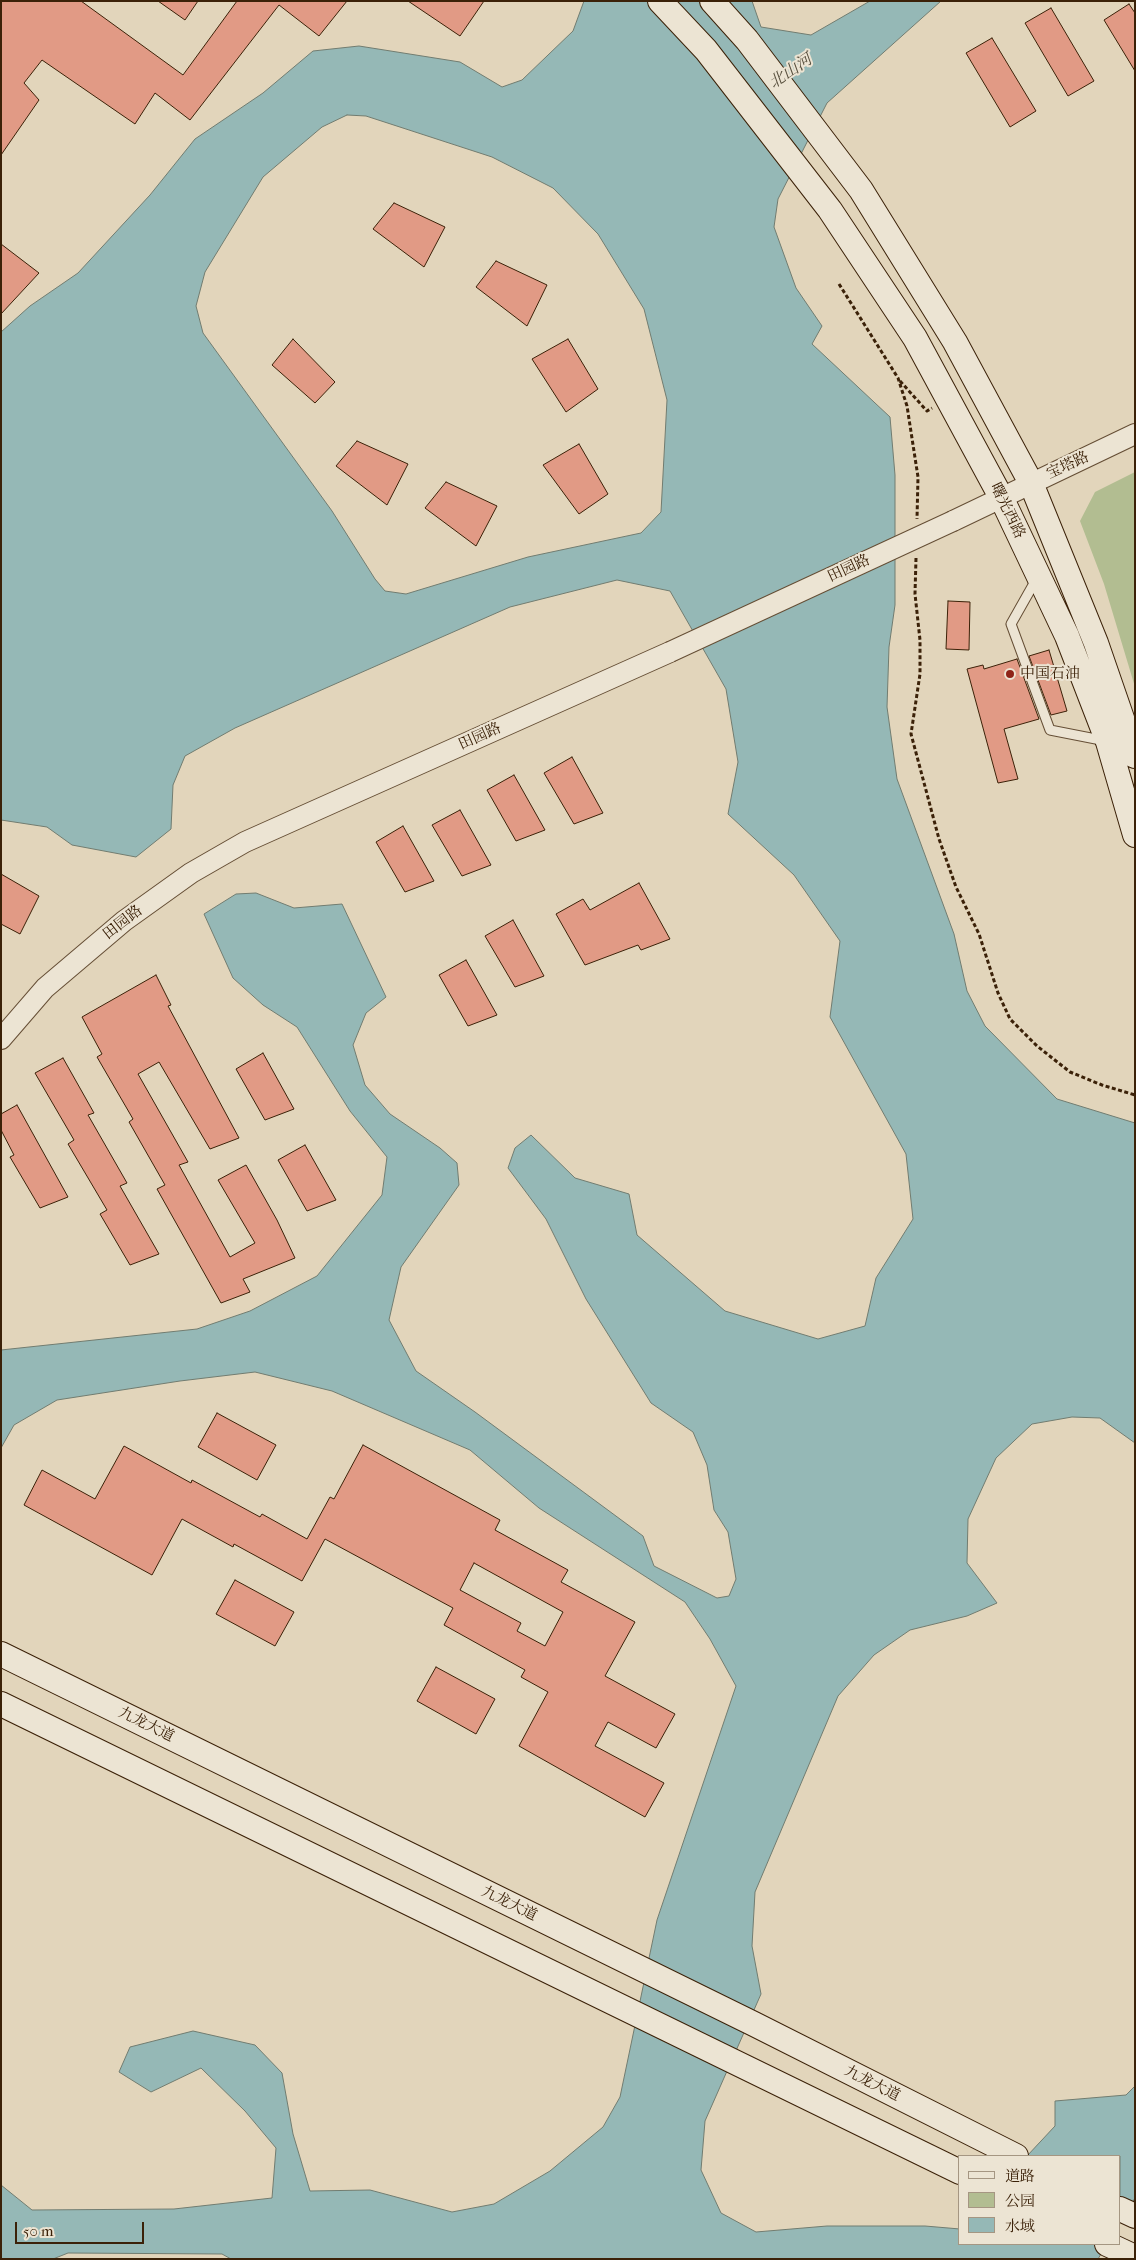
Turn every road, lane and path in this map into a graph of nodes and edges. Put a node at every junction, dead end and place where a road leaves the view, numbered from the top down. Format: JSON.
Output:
{"nodes":[{"id":1,"x":660,"y":1,"type":"edge"},
{"id":2,"x":712,"y":1,"type":"edge"},
{"id":3,"x":839,"y":284,"type":"dead end"},
{"id":4,"x":898,"y":378,"type":"junction"},
{"id":5,"x":948,"y":399,"type":"junction"},
{"id":6,"x":1135,"y":434,"type":"edge"},
{"id":7,"x":1031,"y":483,"type":"junction"},
{"id":8,"x":1002,"y":499,"type":"junction"},
{"id":9,"x":917,"y":526,"type":"dead end"},
{"id":10,"x":916,"y":555,"type":"dead end"},
{"id":11,"x":1038,"y":576,"type":"junction"},
{"id":12,"x":1108,"y":742,"type":"junction"},
{"id":13,"x":1135,"y":756,"type":"edge"},
{"id":14,"x":1135,"y":835,"type":"edge"},
{"id":15,"x":1,"y":1039,"type":"edge"},
{"id":16,"x":1135,"y":1095,"type":"edge"},
{"id":17,"x":1,"y":1654,"type":"edge"},
{"id":18,"x":1,"y":1704,"type":"edge"},
{"id":19,"x":1014,"y":2155,"type":"edge"},
{"id":20,"x":958,"y":2171,"type":"edge"},
{"id":21,"x":1121,"y":2209,"type":"edge"},
{"id":22,"x":1135,"y":2216,"type":"edge"},
{"id":23,"x":1109,"y":2245,"type":"edge"},
{"id":24,"x":1135,"y":2257,"type":"edge"}],
"edges":[{"from":1,"to":5,"type":"main road","name":"曙光西路"},
{"from":2,"to":7,"type":"main road","name":"曙光西路"},
{"from":3,"to":4,"type":"path"},
{"from":4,"to":5,"type":"path"},
{"from":4,"to":9,"type":"path"},
{"from":5,"to":8,"type":"main road","name":"曙光西路"},
{"from":6,"to":7,"type":"street","name":"宝塔路"},
{"from":7,"to":8,"type":"street","name":"宝塔路"},
{"from":7,"to":13,"type":"main road","name":"曙光西路"},
{"from":8,"to":11,"type":"main road","name":"曙光西路"},
{"from":8,"to":15,"type":"street","name":"田园路","bridge":true},
{"from":10,"to":16,"type":"path"},
{"from":11,"to":12,"type":"main road","name":"曙光西路"},
{"from":11,"to":12,"type":"lane"},
{"from":12,"to":14,"type":"main road","name":"曙光西路"},
{"from":17,"to":19,"type":"main road","name":"九龙大道"},
{"from":18,"to":20,"type":"main road"},
{"from":21,"to":22,"type":"main road"},
{"from":23,"to":24,"type":"main road"}]}
